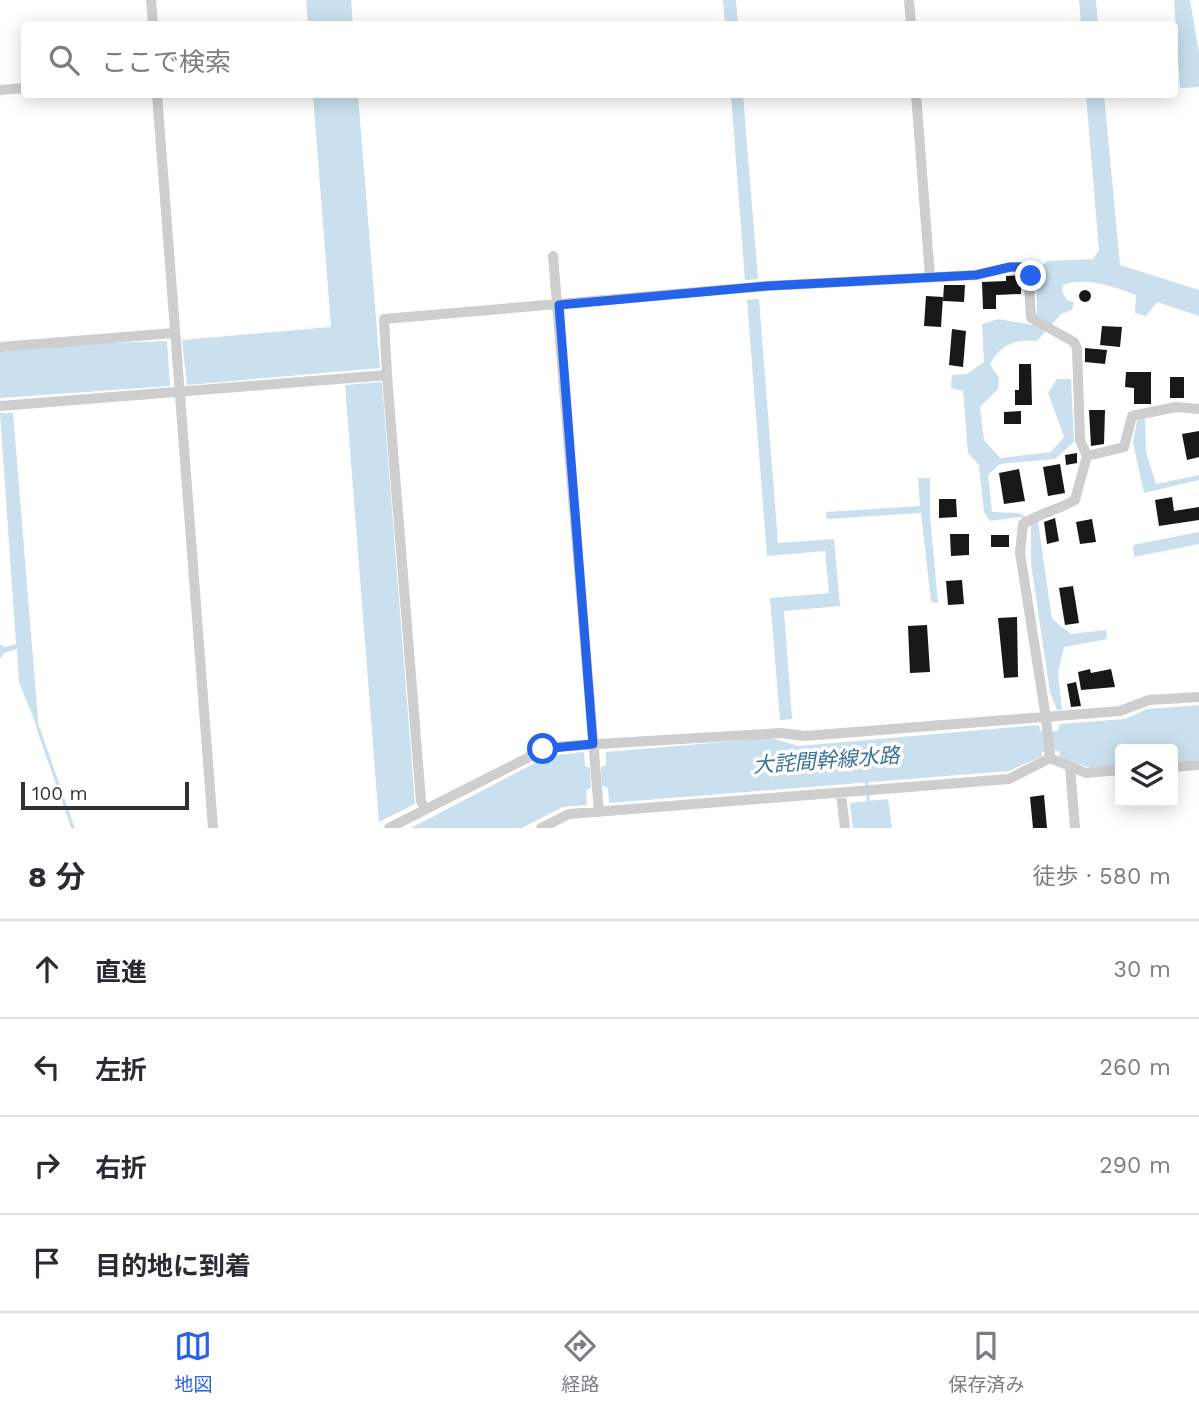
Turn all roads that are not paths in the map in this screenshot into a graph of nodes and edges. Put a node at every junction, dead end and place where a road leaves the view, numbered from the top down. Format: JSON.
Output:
{"nodes":[{"id":1,"x":151,"y":0,"type":"edge"},
{"id":2,"x":909,"y":0,"type":"edge"},
{"id":3,"x":153,"y":21,"type":"edge"},
{"id":4,"x":911,"y":21,"type":"edge"},
{"id":5,"x":21,"y":88,"type":"edge"},
{"id":6,"x":0,"y":90,"type":"edge"},
{"id":7,"x":158,"y":98,"type":"edge"},
{"id":8,"x":916,"y":98,"type":"edge"},
{"id":9,"x":553,"y":256,"type":"dead end"},
{"id":10,"x":930,"y":276,"type":"junction"},
{"id":11,"x":559,"y":305,"type":"junction"},
{"id":12,"x":174,"y":333,"type":"junction"},
{"id":13,"x":0,"y":347,"type":"edge"},
{"id":14,"x":387,"y":374,"type":"junction"},
{"id":15,"x":179,"y":392,"type":"junction"},
{"id":16,"x":0,"y":406,"type":"edge"},
{"id":17,"x":1199,"y":409,"type":"edge"},
{"id":18,"x":1087,"y":456,"type":"junction"},
{"id":19,"x":1199,"y":697,"type":"edge"},
{"id":20,"x":1047,"y":723,"type":"junction"},
{"id":21,"x":593,"y":744,"type":"junction"},
{"id":22,"x":1049,"y":758,"type":"junction"},
{"id":23,"x":1199,"y":765,"type":"edge"},
{"id":24,"x":1070,"y":767,"type":"junction"},
{"id":25,"x":1178,"y":767,"type":"edge"},
{"id":26,"x":1115,"y":770,"type":"edge"},
{"id":27,"x":841,"y":794,"type":"junction"},
{"id":28,"x":425,"y":810,"type":"junction"},
{"id":29,"x":599,"y":812,"type":"junction"},
{"id":30,"x":398,"y":824,"type":"edge"},
{"id":31,"x":213,"y":828,"type":"edge"},
{"id":32,"x":541,"y":828,"type":"edge"},
{"id":33,"x":845,"y":828,"type":"edge"},
{"id":34,"x":1074,"y":828,"type":"edge"}],
"edges":[{"from":1,"to":3,"type":"street"},
{"from":2,"to":4,"type":"street"},
{"from":5,"to":6,"type":"street"},
{"from":7,"to":12,"type":"street"},
{"from":8,"to":10,"type":"street"},
{"from":9,"to":11,"type":"street"},
{"from":10,"to":11,"type":"street"},
{"from":10,"to":18,"type":"street"},
{"from":11,"to":14,"type":"street"},
{"from":11,"to":21,"type":"street"},
{"from":12,"to":13,"type":"street"},
{"from":12,"to":15,"type":"street"},
{"from":14,"to":15,"type":"street"},
{"from":14,"to":28,"type":"street"},
{"from":15,"to":16,"type":"street"},
{"from":15,"to":31,"type":"street"},
{"from":17,"to":18,"type":"street"},
{"from":18,"to":20,"type":"street"},
{"from":19,"to":20,"type":"street"},
{"from":20,"to":21,"type":"street"},
{"from":20,"to":22,"type":"street"},
{"from":21,"to":28,"type":"street"},
{"from":21,"to":29,"type":"street"},
{"from":22,"to":24,"type":"street"},
{"from":22,"to":27,"type":"street"},
{"from":23,"to":25,"type":"street"},
{"from":24,"to":26,"type":"street"},
{"from":24,"to":34,"type":"street"},
{"from":27,"to":29,"type":"street"},
{"from":27,"to":33,"type":"street"},
{"from":28,"to":30,"type":"street"},
{"from":29,"to":32,"type":"street"}]}
